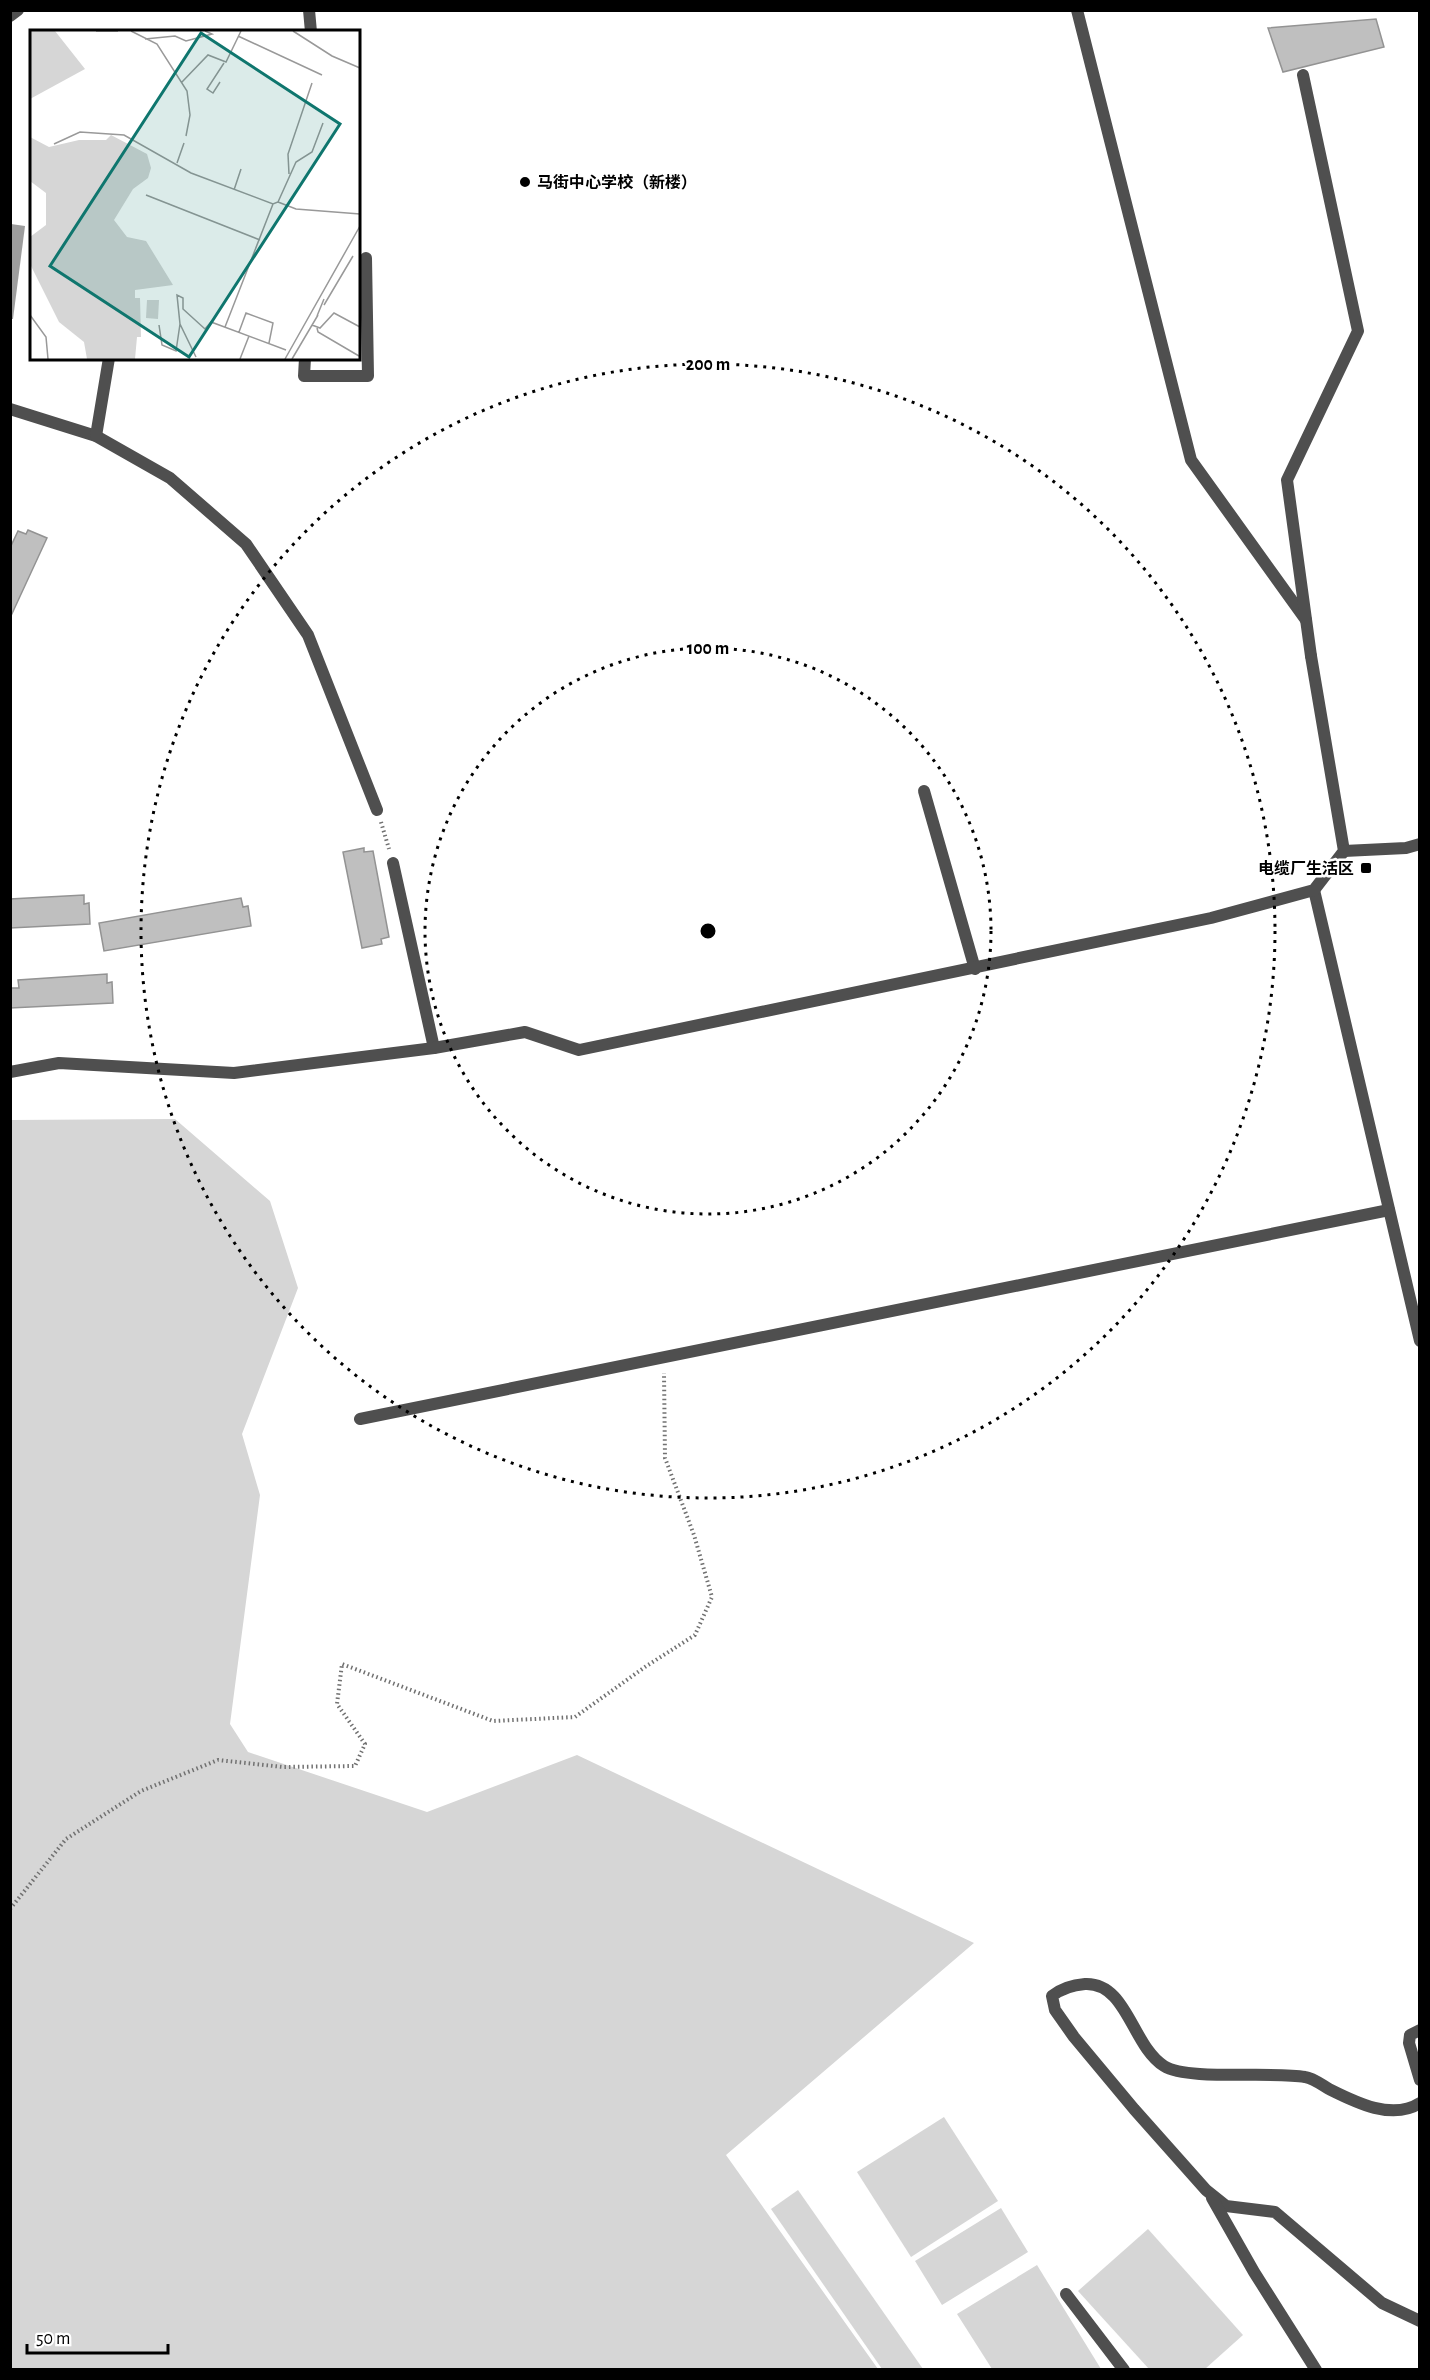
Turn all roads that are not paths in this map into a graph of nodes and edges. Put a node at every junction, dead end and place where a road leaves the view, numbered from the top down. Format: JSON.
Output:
{"nodes":[{"id":1,"x":18,"y":10,"type":"edge"},
{"id":2,"x":309,"y":10,"type":"edge"},
{"id":3,"x":1077,"y":10,"type":"edge"},
{"id":4,"x":10,"y":16,"type":"edge"},
{"id":5,"x":311,"y":30,"type":"edge"},
{"id":6,"x":1303,"y":75,"type":"dead end"},
{"id":7,"x":366,"y":258,"type":"dead end"},
{"id":8,"x":109,"y":360,"type":"edge"},
{"id":9,"x":305,"y":360,"type":"edge"},
{"id":10,"x":10,"y":410,"type":"edge"},
{"id":11,"x":96,"y":436,"type":"junction"},
{"id":12,"x":1306,"y":620,"type":"junction"},
{"id":13,"x":924,"y":791,"type":"dead end"},
{"id":14,"x":377,"y":810,"type":"road end"},
{"id":15,"x":1419,"y":844,"type":"edge"},
{"id":16,"x":1344,"y":851,"type":"junction"},
{"id":17,"x":393,"y":863,"type":"road end"},
{"id":18,"x":1314,"y":890,"type":"junction"},
{"id":19,"x":975,"y":969,"type":"junction"},
{"id":20,"x":434,"y":1048,"type":"junction"},
{"id":21,"x":10,"y":1072,"type":"edge"},
{"id":22,"x":1389,"y":1210,"type":"junction"},
{"id":23,"x":1419,"y":1341,"type":"edge"},
{"id":24,"x":360,"y":1419,"type":"dead end"},
{"id":25,"x":1419,"y":2030,"type":"edge"},
{"id":26,"x":1419,"y":2080,"type":"edge"},
{"id":27,"x":1419,"y":2103,"type":"edge"},
{"id":28,"x":1208,"y":2192,"type":"junction"},
{"id":29,"x":1066,"y":2294,"type":"dead end"},
{"id":30,"x":1419,"y":2321,"type":"edge"},
{"id":31,"x":1124,"y":2370,"type":"edge"},
{"id":32,"x":1316,"y":2370,"type":"edge"}],
"edges":[{"from":1,"to":4,"type":"street"},
{"from":2,"to":5,"type":"street"},
{"from":3,"to":12,"type":"street"},
{"from":6,"to":12,"type":"street"},
{"from":7,"to":9,"type":"street"},
{"from":8,"to":11,"type":"street"},
{"from":10,"to":11,"type":"street"},
{"from":11,"to":14,"type":"street"},
{"from":12,"to":16,"type":"street"},
{"from":13,"to":19,"type":"street"},
{"from":15,"to":16,"type":"street"},
{"from":16,"to":18,"type":"street"},
{"from":17,"to":20,"type":"street"},
{"from":18,"to":19,"type":"street"},
{"from":18,"to":22,"type":"street"},
{"from":19,"to":20,"type":"street"},
{"from":20,"to":21,"type":"street"},
{"from":22,"to":23,"type":"street"},
{"from":22,"to":24,"type":"street"},
{"from":25,"to":26,"type":"street"},
{"from":27,"to":28,"type":"street"},
{"from":28,"to":30,"type":"street"},
{"from":28,"to":32,"type":"street"},
{"from":29,"to":31,"type":"street"}]}
